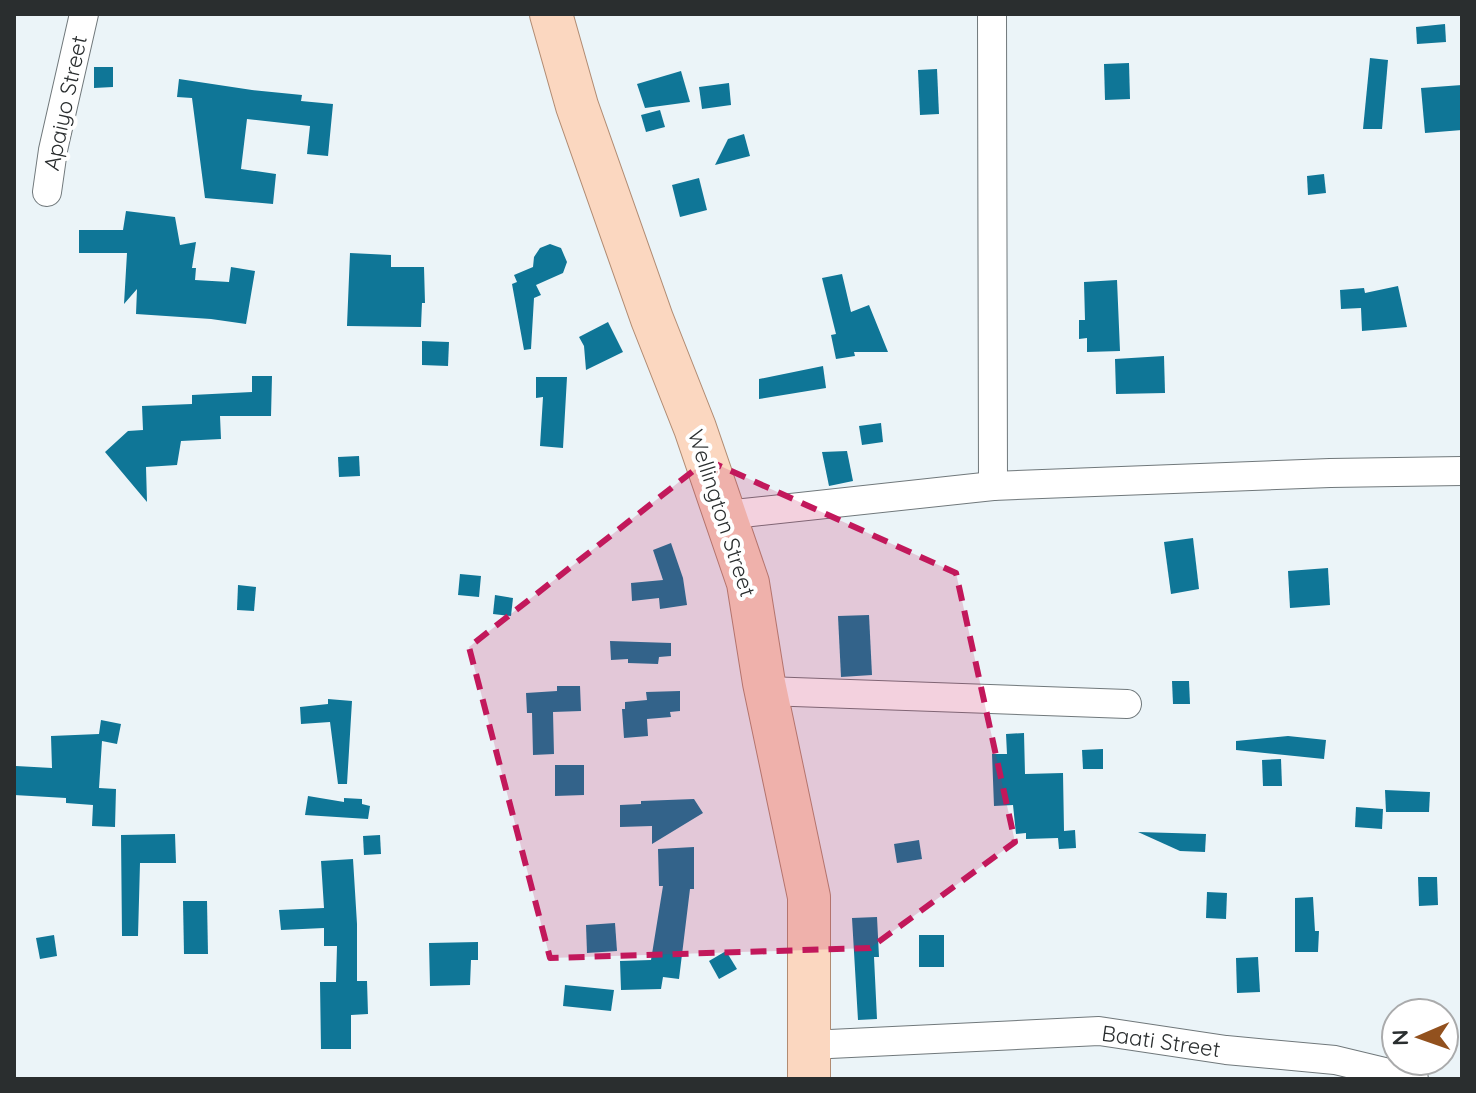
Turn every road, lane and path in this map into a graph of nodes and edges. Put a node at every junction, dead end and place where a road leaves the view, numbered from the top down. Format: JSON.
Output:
{"nodes":[{"id":1,"x":84,"y":14,"type":"edge"},
{"id":2,"x":551,"y":14,"type":"edge"},
{"id":3,"x":992,"y":14,"type":"edge"},
{"id":4,"x":47,"y":192,"type":"dead end"},
{"id":5,"x":1462,"y":471,"type":"edge"},
{"id":6,"x":993,"y":486,"type":"junction"},
{"id":7,"x":725,"y":515,"type":"junction"},
{"id":8,"x":766,"y":691,"type":"junction"},
{"id":9,"x":1127,"y":704,"type":"dead end"},
{"id":10,"x":809,"y":1062,"type":"edge"},
{"id":11,"x":1414,"y":1079,"type":"edge"}],
"edges":[{"from":1,"to":4,"type":"street","name":"Apaiyo Street"},
{"from":2,"to":7,"type":"main road","name":"Wellington Street"},
{"from":3,"to":6,"type":"street"},
{"from":5,"to":6,"type":"street"},
{"from":6,"to":7,"type":"street"},
{"from":7,"to":8,"type":"main road","name":"Wellington Street"},
{"from":8,"to":9,"type":"street"},
{"from":8,"to":10,"type":"main road","name":"Wellington Street"},
{"from":10,"to":11,"type":"street","name":"Baati Street"}]}
